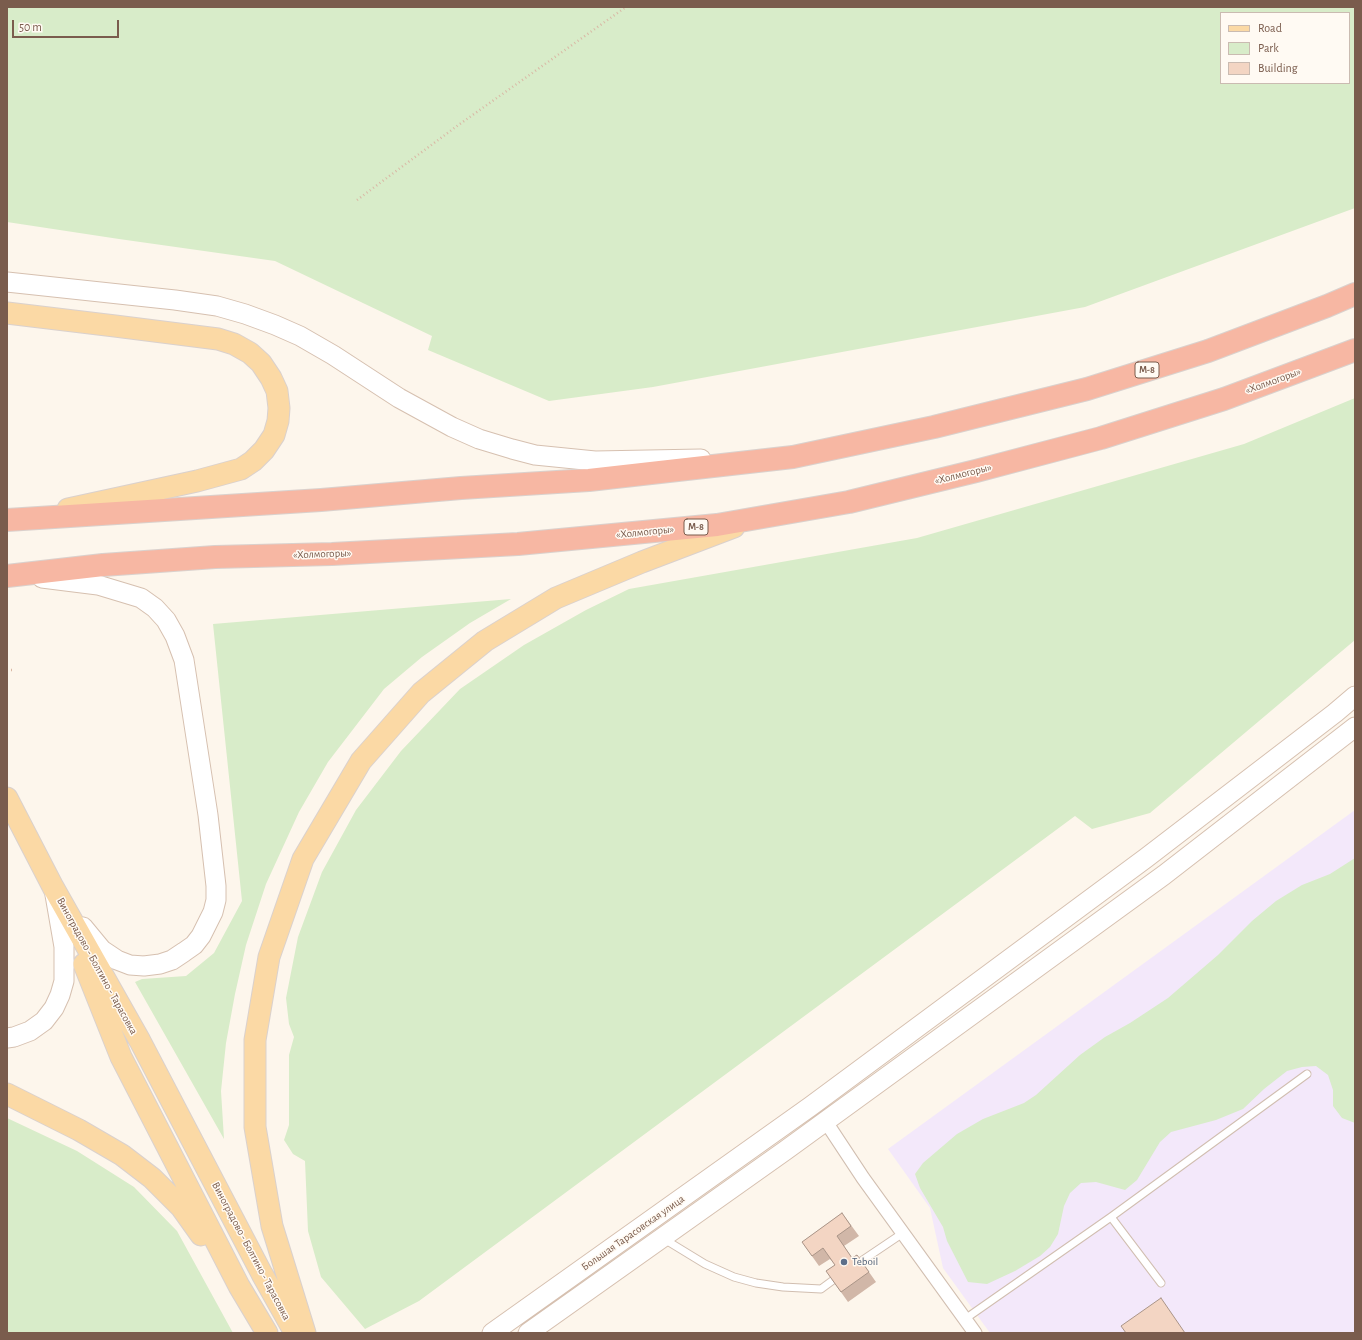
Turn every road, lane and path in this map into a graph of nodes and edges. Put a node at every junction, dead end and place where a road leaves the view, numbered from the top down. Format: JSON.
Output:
{"nodes":[{"id":1,"x":626,"y":7,"type":"edge"},
{"id":2,"x":357,"y":200,"type":"dead end"},
{"id":3,"x":7,"y":282,"type":"edge"},
{"id":4,"x":1355,"y":294,"type":"edge"},
{"id":5,"x":7,"y":314,"type":"edge"},
{"id":6,"x":1355,"y":350,"type":"edge"},
{"id":7,"x":793,"y":456,"type":"junction"},
{"id":8,"x":759,"y":518,"type":"junction"},
{"id":9,"x":17,"y":519,"type":"edge"},
{"id":10,"x":10,"y":576,"type":"edge"},
{"id":11,"x":7,"y":670,"type":"edge"},
{"id":12,"x":14,"y":670,"type":"dead end"},
{"id":13,"x":1355,"y":696,"type":"edge"},
{"id":14,"x":1355,"y":727,"type":"edge"},
{"id":15,"x":7,"y":798,"type":"edge"},
{"id":16,"x":54,"y":887,"type":"junction"},
{"id":17,"x":7,"y":1038,"type":"edge"},
{"id":18,"x":1307,"y":1074,"type":"dead end"},
{"id":19,"x":7,"y":1094,"type":"edge"},
{"id":20,"x":826,"y":1122,"type":"junction"},
{"id":21,"x":1111,"y":1217,"type":"junction"},
{"id":22,"x":903,"y":1233,"type":"junction"},
{"id":23,"x":662,"y":1238,"type":"junction"},
{"id":24,"x":1161,"y":1283,"type":"dead end"},
{"id":25,"x":239,"y":1286,"type":"junction"},
{"id":26,"x":965,"y":1319,"type":"junction"},
{"id":27,"x":267,"y":1333,"type":"edge"},
{"id":28,"x":295,"y":1333,"type":"edge"},
{"id":29,"x":305,"y":1333,"type":"edge"},
{"id":30,"x":492,"y":1333,"type":"edge"},
{"id":31,"x":528,"y":1333,"type":"edge"},
{"id":32,"x":975,"y":1333,"type":"edge"}],
"edges":[{"from":1,"to":2,"type":"path"},
{"from":3,"to":7,"type":"street"},
{"from":4,"to":7,"type":"highway","number":"М-8"},
{"from":5,"to":9,"type":"main road"},
{"from":6,"to":8,"type":"highway","name":"«Холмогоры»","number":"М-8"},
{"from":7,"to":9,"type":"highway","number":"М-8"},
{"from":8,"to":10,"type":"highway","name":"«Холмогоры»","number":"М-8"},
{"from":8,"to":29,"type":"main road"},
{"from":10,"to":16,"type":"street"},
{"from":11,"to":12,"type":"path"},
{"from":13,"to":30,"type":"street","name":"Большая Тарасовская улица"},
{"from":14,"to":20,"type":"street","name":"Большая Тарасовская улица"},
{"from":15,"to":16,"type":"main road"},
{"from":16,"to":17,"type":"street"},
{"from":16,"to":25,"type":"main road","name":"Виноградово - Болтино - Тарасовка"},
{"from":16,"to":28,"type":"main road","name":"Виноградово - Болтино - Тарасовка"},
{"from":18,"to":21,"type":"lane"},
{"from":19,"to":25,"type":"main road"},
{"from":20,"to":22,"type":"street"},
{"from":20,"to":23,"type":"street","name":"Большая Тарасовская улица"},
{"from":21,"to":24,"type":"lane"},
{"from":21,"to":26,"type":"lane"},
{"from":22,"to":23,"type":"lane"},
{"from":22,"to":26,"type":"street"},
{"from":23,"to":31,"type":"street","name":"Большая Тарасовская улица"},
{"from":25,"to":27,"type":"main road","name":"Виноградово - Болтино - Тарасовка"},
{"from":26,"to":32,"type":"street"}]}
